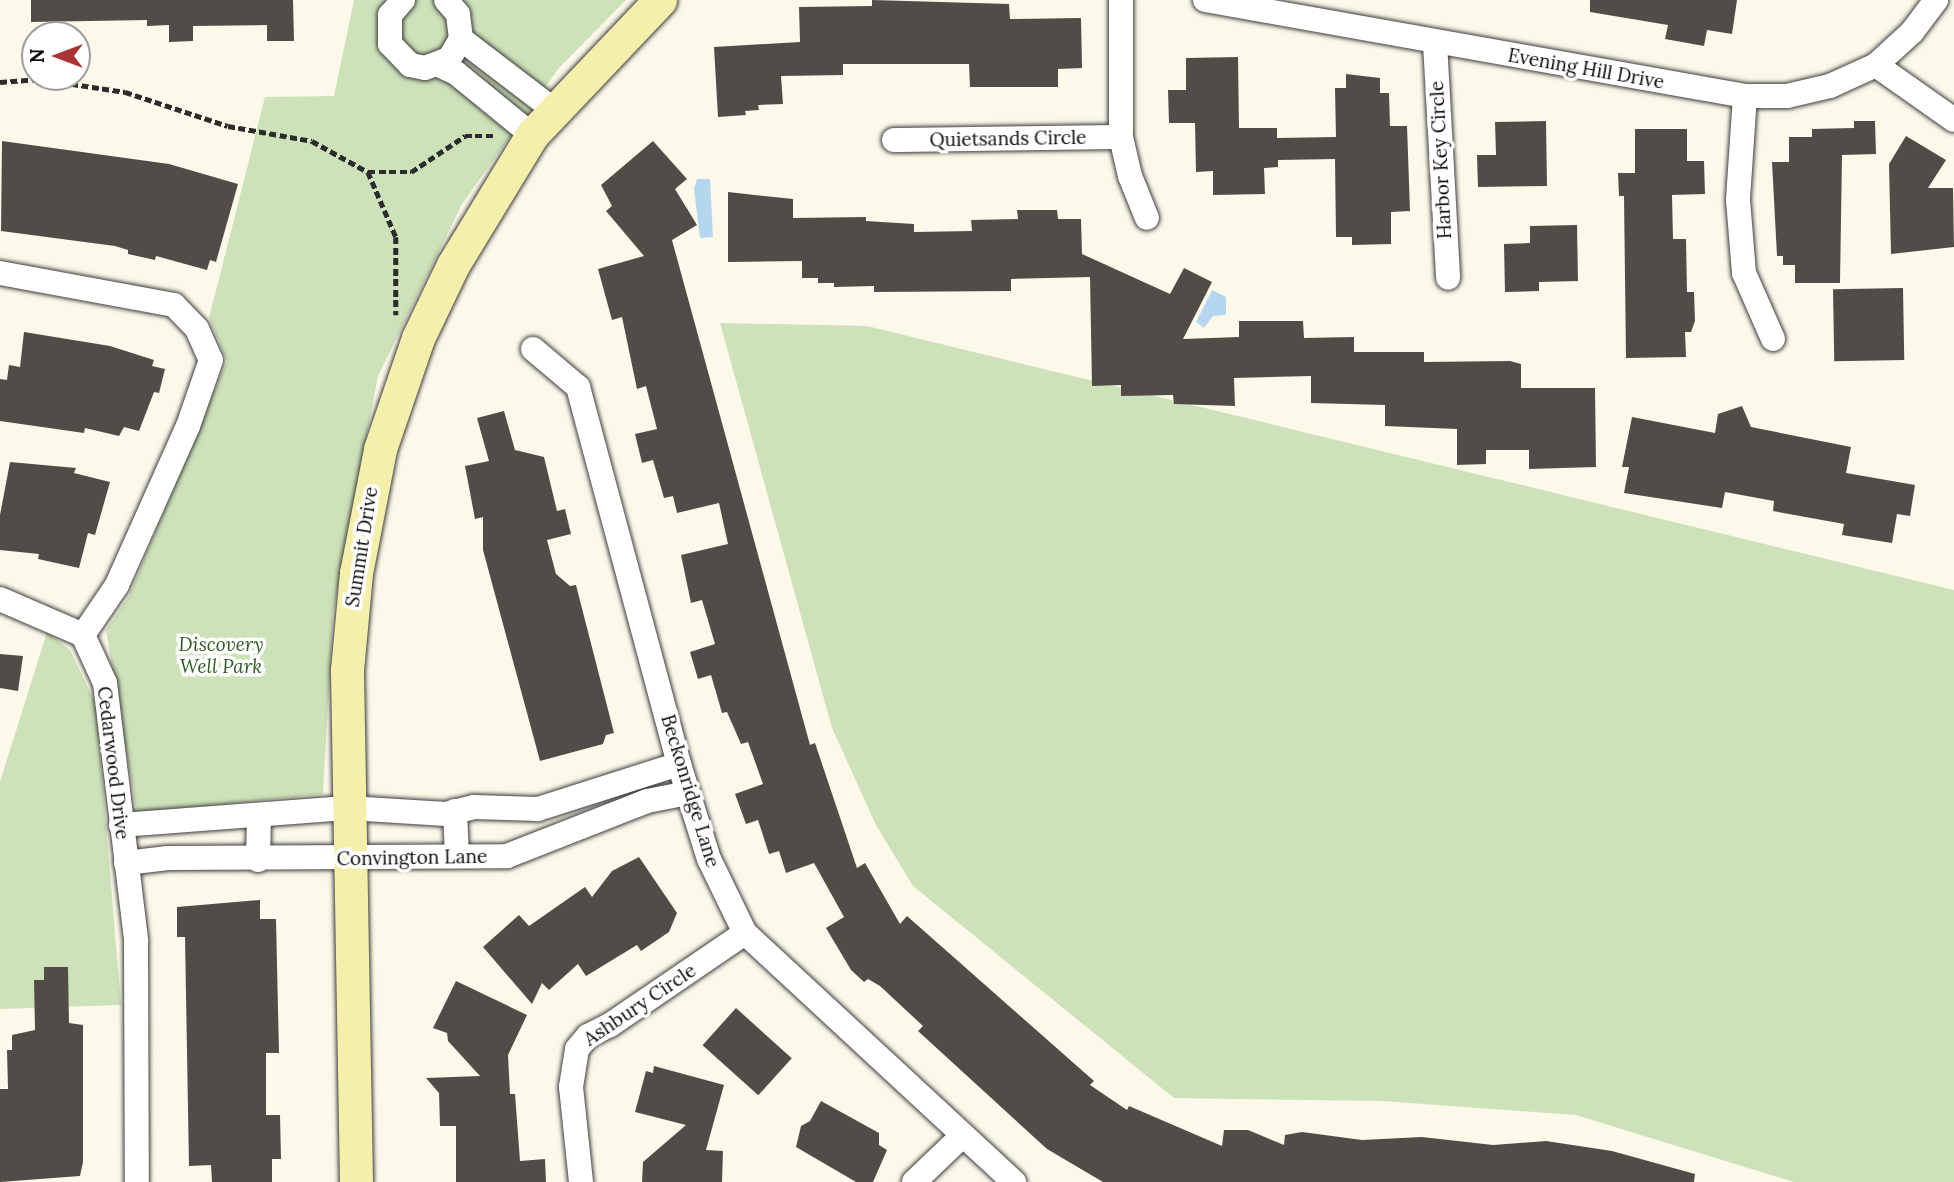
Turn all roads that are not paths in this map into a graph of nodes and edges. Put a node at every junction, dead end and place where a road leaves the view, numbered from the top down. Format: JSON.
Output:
{"nodes":[{"id":1,"x":446,"y":0,"type":"edge"},
{"id":2,"x":660,"y":0,"type":"edge"},
{"id":3,"x":1121,"y":0,"type":"edge"},
{"id":4,"x":1205,"y":0,"type":"edge"},
{"id":5,"x":1936,"y":0,"type":"edge"},
{"id":6,"x":393,"y":5,"type":"edge"},
{"id":7,"x":461,"y":39,"type":"junction"},
{"id":8,"x":1434,"y":43,"type":"junction"},
{"id":9,"x":439,"y":65,"type":"junction"},
{"id":10,"x":1876,"y":65,"type":"junction"},
{"id":11,"x":1745,"y":96,"type":"junction"},
{"id":12,"x":554,"y":110,"type":"junction"},
{"id":13,"x":1954,"y":120,"type":"edge"},
{"id":14,"x":532,"y":135,"type":"junction"},
{"id":15,"x":1121,"y":137,"type":"junction"},
{"id":16,"x":894,"y":140,"type":"dead end"},
{"id":17,"x":1147,"y":218,"type":"dead end"},
{"id":18,"x":0,"y":273,"type":"edge"},
{"id":19,"x":1448,"y":278,"type":"dead end"},
{"id":20,"x":1773,"y":339,"type":"dead end"},
{"id":21,"x":533,"y":349,"type":"dead end"},
{"id":22,"x":0,"y":599,"type":"edge"},
{"id":23,"x":83,"y":635,"type":"junction"},
{"id":24,"x":679,"y":764,"type":"junction"},
{"id":25,"x":688,"y":793,"type":"junction"},
{"id":26,"x":521,"y":807,"type":"junction"},
{"id":27,"x":349,"y":808,"type":"junction"},
{"id":28,"x":455,"y":811,"type":"junction"},
{"id":29,"x":259,"y":815,"type":"junction"},
{"id":30,"x":192,"y":820,"type":"junction"},
{"id":31,"x":121,"y":825,"type":"junction"},
{"id":32,"x":525,"y":846,"type":"junction"},
{"id":33,"x":457,"y":856,"type":"junction"},
{"id":34,"x":195,"y":858,"type":"junction"},
{"id":35,"x":258,"y":860,"type":"junction"},
{"id":36,"x":350,"y":860,"type":"junction"},
{"id":37,"x":126,"y":863,"type":"junction"},
{"id":38,"x":745,"y":933,"type":"junction"},
{"id":39,"x":962,"y":1136,"type":"junction"},
{"id":40,"x":137,"y":1182,"type":"edge"},
{"id":41,"x":356,"y":1182,"type":"edge"},
{"id":42,"x":581,"y":1182,"type":"edge"},
{"id":43,"x":914,"y":1182,"type":"edge"},
{"id":44,"x":1014,"y":1182,"type":"edge"}],
"edges":[{"from":1,"to":7,"type":"street"},
{"from":2,"to":12,"type":"street","name":"Summit Drive"},
{"from":3,"to":15,"type":"street"},
{"from":4,"to":8,"type":"street","name":"Evening Hill Drive"},
{"from":5,"to":10,"type":"street","name":"Evening Hill Drive"},
{"from":6,"to":9,"type":"street"},
{"from":7,"to":9,"type":"street"},
{"from":7,"to":12,"type":"street"},
{"from":8,"to":11,"type":"street","name":"Evening Hill Drive"},
{"from":8,"to":19,"type":"street","name":"Harbor Key Circle"},
{"from":9,"to":14,"type":"street"},
{"from":10,"to":11,"type":"street","name":"Evening Hill Drive"},
{"from":10,"to":13,"type":"street"},
{"from":11,"to":20,"type":"street"},
{"from":12,"to":14,"type":"street","name":"Summit Drive"},
{"from":14,"to":27,"type":"street","name":"Summit Drive"},
{"from":15,"to":16,"type":"street","name":"Quietsands Circle"},
{"from":15,"to":17,"type":"street"},
{"from":18,"to":23,"type":"street"},
{"from":21,"to":24,"type":"street","name":"Beckonridge Lane"},
{"from":22,"to":23,"type":"street"},
{"from":23,"to":31,"type":"street","name":"Cedarwood Drive"},
{"from":24,"to":25,"type":"street","name":"Beckonridge Lane"},
{"from":24,"to":26,"type":"street"},
{"from":25,"to":32,"type":"street","name":"Convington Lane"},
{"from":25,"to":38,"type":"street","name":"Beckonridge Lane"},
{"from":26,"to":28,"type":"street"},
{"from":26,"to":32,"type":"street"},
{"from":27,"to":28,"type":"street"},
{"from":27,"to":29,"type":"street"},
{"from":27,"to":36,"type":"street","name":"Summit Drive"},
{"from":28,"to":33,"type":"street"},
{"from":29,"to":30,"type":"street"},
{"from":29,"to":35,"type":"street"},
{"from":30,"to":31,"type":"street"},
{"from":30,"to":34,"type":"street"},
{"from":31,"to":37,"type":"street","name":"Cedarwood Drive"},
{"from":32,"to":33,"type":"street","name":"Convington Lane"},
{"from":33,"to":36,"type":"street","name":"Convington Lane"},
{"from":34,"to":35,"type":"street","name":"Convington Lane"},
{"from":34,"to":37,"type":"street","name":"Convington Lane"},
{"from":35,"to":36,"type":"street","name":"Convington Lane"},
{"from":36,"to":41,"type":"street","name":"Summit Drive"},
{"from":37,"to":40,"type":"street","name":"Cedarwood Drive"},
{"from":38,"to":39,"type":"street","name":"Beckonridge Lane"},
{"from":38,"to":42,"type":"street","name":"Ashbury Circle"},
{"from":39,"to":43,"type":"street"},
{"from":39,"to":44,"type":"street","name":"Beckonridge Lane"}]}
